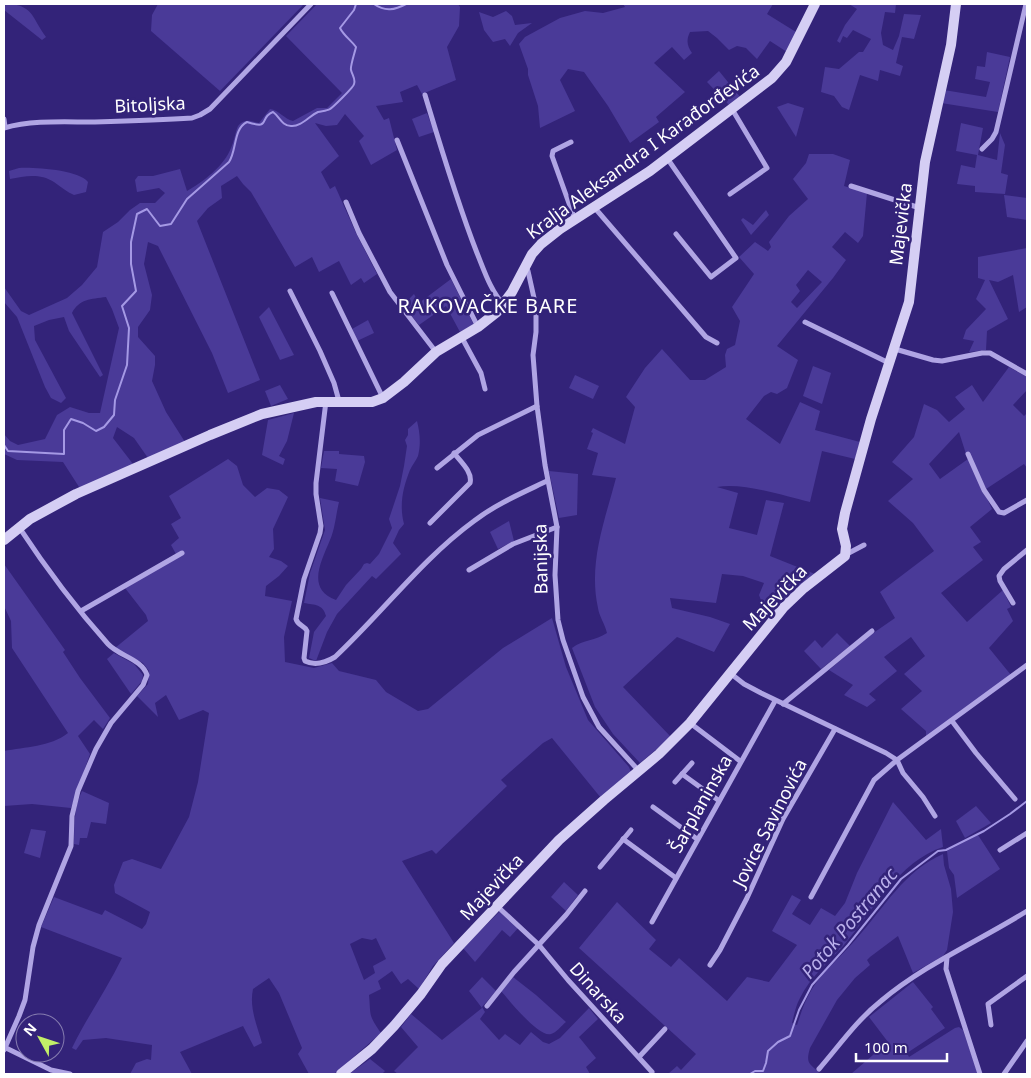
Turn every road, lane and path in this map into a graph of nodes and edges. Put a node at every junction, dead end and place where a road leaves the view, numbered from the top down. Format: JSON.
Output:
{"nodes":[{"id":1,"x":311,"y":4,"type":"edge"},
{"id":2,"x":815,"y":4,"type":"edge"},
{"id":3,"x":956,"y":4,"type":"edge"},
{"id":4,"x":1026,"y":4,"type":"edge"},
{"id":5,"x":425,"y":95,"type":"dead end"},
{"id":6,"x":732,"y":108,"type":"junction"},
{"id":7,"x":4,"y":119,"type":"edge"},
{"id":8,"x":5,"y":127,"type":"edge"},
{"id":9,"x":397,"y":140,"type":"dead end"},
{"id":10,"x":571,"y":142,"type":"dead end"},
{"id":11,"x":982,"y":149,"type":"dead end"},
{"id":12,"x":666,"y":157,"type":"junction"},
{"id":13,"x":851,"y":186,"type":"dead end"},
{"id":14,"x":730,"y":194,"type":"dead end"},
{"id":15,"x":346,"y":202,"type":"dead end"},
{"id":16,"x":594,"y":208,"type":"junction"},
{"id":17,"x":920,"y":208,"type":"junction"},
{"id":18,"x":575,"y":220,"type":"junction"},
{"id":19,"x":676,"y":234,"type":"dead end"},
{"id":20,"x":525,"y":266,"type":"junction"},
{"id":21,"x":290,"y":291,"type":"dead end"},
{"id":22,"x":332,"y":293,"type":"dead end"},
{"id":23,"x":504,"y":305,"type":"junction"},
{"id":24,"x":805,"y":322,"type":"dead end"},
{"id":25,"x":478,"y":326,"type":"junction"},
{"id":26,"x":461,"y":336,"type":"junction"},
{"id":27,"x":717,"y":343,"type":"dead end"},
{"id":28,"x":895,"y":349,"type":"junction"},
{"id":29,"x":436,"y":352,"type":"junction"},
{"id":30,"x":889,"y":363,"type":"junction"},
{"id":31,"x":1027,"y":374,"type":"edge"},
{"id":32,"x":485,"y":389,"type":"dead end"},
{"id":33,"x":383,"y":398,"type":"junction"},
{"id":34,"x":326,"y":401,"type":"junction"},
{"id":35,"x":339,"y":401,"type":"junction"},
{"id":36,"x":537,"y":406,"type":"junction"},
{"id":37,"x":454,"y":453,"type":"junction"},
{"id":38,"x":968,"y":454,"type":"dead end"},
{"id":39,"x":437,"y":468,"type":"dead end"},
{"id":40,"x":547,"y":481,"type":"junction"},
{"id":41,"x":1027,"y":500,"type":"edge"},
{"id":42,"x":430,"y":523,"type":"dead end"},
{"id":43,"x":18,"y":527,"type":"junction"},
{"id":44,"x":557,"y":527,"type":"junction"},
{"id":45,"x":4,"y":540,"type":"edge"},
{"id":46,"x":864,"y":545,"type":"dead end"},
{"id":47,"x":1027,"y":550,"type":"edge"},
{"id":48,"x":182,"y":554,"type":"dead end"},
{"id":49,"x":845,"y":556,"type":"junction"},
{"id":50,"x":469,"y":570,"type":"dead end"},
{"id":51,"x":1013,"y":603,"type":"dead end"},
{"id":52,"x":81,"y":611,"type":"junction"},
{"id":53,"x":872,"y":631,"type":"dead end"},
{"id":54,"x":1027,"y":665,"type":"edge"},
{"id":55,"x":730,"y":673,"type":"junction"},
{"id":56,"x":775,"y":701,"type":"junction"},
{"id":57,"x":783,"y":704,"type":"junction"},
{"id":58,"x":952,"y":720,"type":"junction"},
{"id":59,"x":690,"y":723,"type":"junction"},
{"id":60,"x":835,"y":729,"type":"junction"},
{"id":61,"x":740,"y":760,"type":"junction"},
{"id":62,"x":897,"y":760,"type":"junction"},
{"id":63,"x":692,"y":763,"type":"dead end"},
{"id":64,"x":639,"y":771,"type":"junction"},
{"id":65,"x":682,"y":774,"type":"junction"},
{"id":66,"x":675,"y":782,"type":"dead end"},
{"id":67,"x":1015,"y":799,"type":"dead end"},
{"id":68,"x":718,"y":800,"type":"junction"},
{"id":69,"x":653,"y":807,"type":"dead end"},
{"id":70,"x":935,"y":816,"type":"dead end"},
{"id":71,"x":631,"y":830,"type":"dead end"},
{"id":72,"x":1027,"y":833,"type":"edge"},
{"id":73,"x":697,"y":839,"type":"junction"},
{"id":74,"x":623,"y":840,"type":"junction"},
{"id":75,"x":1000,"y":850,"type":"dead end"},
{"id":76,"x":600,"y":867,"type":"dead end"},
{"id":77,"x":676,"y":878,"type":"junction"},
{"id":78,"x":585,"y":891,"type":"dead end"},
{"id":79,"x":811,"y":897,"type":"dead end"},
{"id":80,"x":497,"y":905,"type":"junction"},
{"id":81,"x":1027,"y":911,"type":"edge"},
{"id":82,"x":652,"y":922,"type":"dead end"},
{"id":83,"x":539,"y":946,"type":"junction"},
{"id":84,"x":947,"y":957,"type":"junction"},
{"id":85,"x":710,"y":965,"type":"dead end"},
{"id":86,"x":1027,"y":976,"type":"edge"},
{"id":87,"x":487,"y":1006,"type":"dead end"},
{"id":88,"x":992,"y":1025,"type":"dead end"},
{"id":89,"x":665,"y":1029,"type":"dead end"},
{"id":90,"x":1027,"y":1041,"type":"edge"},
{"id":91,"x":4,"y":1048,"type":"edge"},
{"id":92,"x":639,"y":1057,"type":"junction"},
{"id":93,"x":819,"y":1069,"type":"dead end"},
{"id":94,"x":652,"y":1072,"type":"dead end"},
{"id":95,"x":70,"y":1074,"type":"edge"},
{"id":96,"x":341,"y":1074,"type":"edge"},
{"id":97,"x":980,"y":1074,"type":"edge"},
{"id":98,"x":1004,"y":1074,"type":"edge"}],
"edges":[{"from":1,"to":8,"type":"street","name":"Bitoljska"},
{"from":2,"to":6,"type":"street","name":"Kralja Aleksandra I Karađorđevića"},
{"from":3,"to":17,"type":"street","name":"Majevička"},
{"from":4,"to":11,"type":"street"},
{"from":5,"to":23,"type":"street"},
{"from":6,"to":12,"type":"street","name":"Kralja Aleksandra I Karađorđevića"},
{"from":6,"to":14,"type":"street"},
{"from":7,"to":8,"type":"street"},
{"from":9,"to":25,"type":"street"},
{"from":10,"to":18,"type":"street"},
{"from":12,"to":16,"type":"street","name":"Kralja Aleksandra I Karađorđevića"},
{"from":12,"to":19,"type":"street"},
{"from":13,"to":17,"type":"street"},
{"from":15,"to":29,"type":"street"},
{"from":16,"to":18,"type":"street","name":"Kralja Aleksandra I Karađorđevića"},
{"from":16,"to":27,"type":"street"},
{"from":17,"to":28,"type":"street","name":"Majevička"},
{"from":18,"to":20,"type":"street","name":"Kralja Aleksandra I Karađorđevića"},
{"from":20,"to":23,"type":"street","name":"Kralja Aleksandra I Karađorđevića"},
{"from":20,"to":36,"type":"street","name":"Banijska"},
{"from":21,"to":35,"type":"street"},
{"from":22,"to":33,"type":"street"},
{"from":23,"to":25,"type":"street","name":"Kralja Aleksandra I Karađorđevića"},
{"from":24,"to":30,"type":"street"},
{"from":25,"to":26,"type":"street","name":"Kralja Aleksandra I Karađorđevića"},
{"from":26,"to":29,"type":"street","name":"Kralja Aleksandra I Karađorđevića"},
{"from":26,"to":32,"type":"street"},
{"from":28,"to":30,"type":"street","name":"Majevička"},
{"from":28,"to":31,"type":"street"},
{"from":29,"to":33,"type":"street","name":"Kralja Aleksandra I Karađorđevića"},
{"from":30,"to":49,"type":"street","name":"Majevička"},
{"from":33,"to":35,"type":"street","name":"Kralja Aleksandra I Karađorđevića"},
{"from":34,"to":35,"type":"street","name":"Kralja Aleksandra I Karađorđevića"},
{"from":34,"to":40,"type":"street"},
{"from":34,"to":43,"type":"street","name":"Kralja Aleksandra I Karađorđevića"},
{"from":36,"to":37,"type":"street"},
{"from":36,"to":40,"type":"street","name":"Banijska"},
{"from":37,"to":39,"type":"street"},
{"from":37,"to":42,"type":"street"},
{"from":38,"to":41,"type":"street"},
{"from":40,"to":44,"type":"street","name":"Banijska"},
{"from":43,"to":45,"type":"street","name":"Kralja Aleksandra I Karađorđevića"},
{"from":43,"to":52,"type":"street"},
{"from":44,"to":50,"type":"street"},
{"from":44,"to":64,"type":"street","name":"Banijska"},
{"from":46,"to":49,"type":"street"},
{"from":47,"to":51,"type":"street"},
{"from":48,"to":52,"type":"street"},
{"from":49,"to":55,"type":"street","name":"Majevička"},
{"from":52,"to":91,"type":"street"},
{"from":53,"to":57,"type":"street"},
{"from":54,"to":58,"type":"street"},
{"from":55,"to":56,"type":"street"},
{"from":55,"to":59,"type":"street","name":"Majevička"},
{"from":56,"to":57,"type":"street"},
{"from":56,"to":61,"type":"street","name":"Šarplaninska"},
{"from":57,"to":60,"type":"street"},
{"from":58,"to":62,"type":"street"},
{"from":58,"to":67,"type":"street"},
{"from":59,"to":61,"type":"street"},
{"from":59,"to":64,"type":"street","name":"Majevička"},
{"from":60,"to":62,"type":"street"},
{"from":60,"to":85,"type":"street","name":"Jovice Savinovića"},
{"from":61,"to":68,"type":"street","name":"Šarplaninska"},
{"from":62,"to":70,"type":"street"},
{"from":62,"to":79,"type":"street"},
{"from":63,"to":65,"type":"street"},
{"from":64,"to":80,"type":"street","name":"Majevička"},
{"from":65,"to":66,"type":"street"},
{"from":65,"to":68,"type":"street"},
{"from":68,"to":73,"type":"street","name":"Šarplaninska"},
{"from":69,"to":73,"type":"street"},
{"from":71,"to":74,"type":"street"},
{"from":72,"to":75,"type":"street"},
{"from":73,"to":77,"type":"street","name":"Šarplaninska"},
{"from":74,"to":76,"type":"street"},
{"from":74,"to":77,"type":"street"},
{"from":77,"to":82,"type":"street","name":"Šarplaninska"},
{"from":78,"to":83,"type":"street"},
{"from":80,"to":83,"type":"street","name":"Dinarska"},
{"from":80,"to":96,"type":"street","name":"Majevička"},
{"from":81,"to":84,"type":"street"},
{"from":83,"to":87,"type":"street"},
{"from":83,"to":92,"type":"street","name":"Dinarska"},
{"from":84,"to":93,"type":"street"},
{"from":84,"to":97,"type":"street"},
{"from":86,"to":88,"type":"street"},
{"from":89,"to":92,"type":"street"},
{"from":90,"to":98,"type":"street"},
{"from":91,"to":95,"type":"street"},
{"from":92,"to":94,"type":"street","name":"Dinarska"}]}
